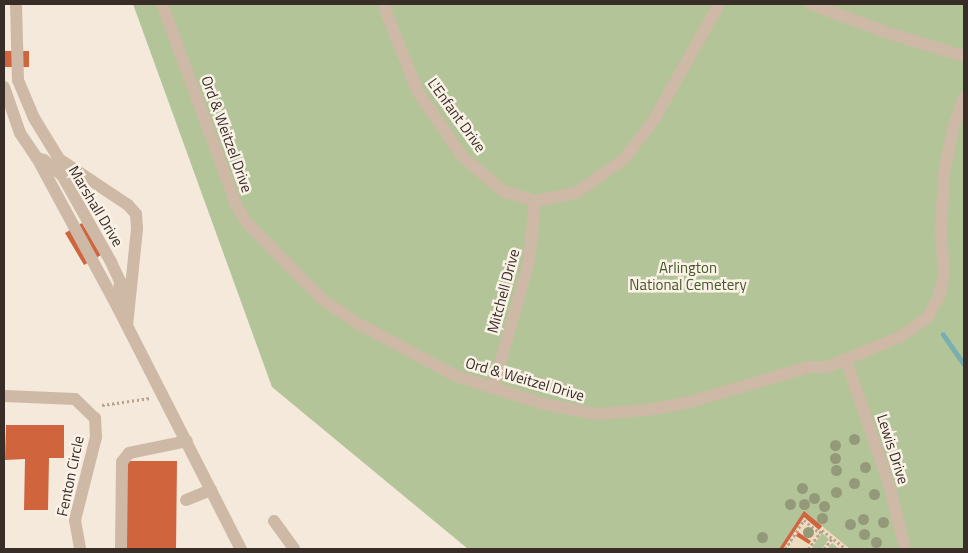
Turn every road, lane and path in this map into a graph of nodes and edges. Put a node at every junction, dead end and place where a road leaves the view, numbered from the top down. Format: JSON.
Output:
{"nodes":[{"id":1,"x":16,"y":4,"type":"edge"},
{"id":2,"x":162,"y":4,"type":"edge"},
{"id":3,"x":383,"y":4,"type":"edge"},
{"id":4,"x":719,"y":4,"type":"edge"},
{"id":5,"x":810,"y":4,"type":"edge"},
{"id":6,"x":964,"y":56,"type":"edge"},
{"id":7,"x":4,"y":87,"type":"edge"},
{"id":8,"x":964,"y":98,"type":"edge"},
{"id":9,"x":535,"y":201,"type":"junction"},
{"id":10,"x":127,"y":325,"type":"junction"},
{"id":11,"x":846,"y":360,"type":"junction"},
{"id":12,"x":493,"y":388,"type":"junction"},
{"id":13,"x":162,"y":393,"type":"junction"},
{"id":14,"x":4,"y":396,"type":"edge"},
{"id":15,"x":88,"y":408,"type":"junction"},
{"id":16,"x":187,"y":441,"type":"junction"},
{"id":17,"x":211,"y":490,"type":"junction"},
{"id":18,"x":186,"y":500,"type":"dead end"},
{"id":19,"x":274,"y":521,"type":"dead end"},
{"id":20,"x":820,"y":532,"type":"junction"},
{"id":21,"x":832,"y":538,"type":"junction"},
{"id":22,"x":80,"y":549,"type":"edge"},
{"id":23,"x":121,"y":549,"type":"edge"},
{"id":24,"x":241,"y":549,"type":"edge"},
{"id":25,"x":294,"y":549,"type":"edge"},
{"id":26,"x":785,"y":549,"type":"edge"},
{"id":27,"x":808,"y":549,"type":"edge"},
{"id":28,"x":824,"y":549,"type":"edge"},
{"id":29,"x":846,"y":549,"type":"edge"},
{"id":30,"x":905,"y":549,"type":"edge"}],
"edges":[{"from":1,"to":10,"type":"street","name":"Marshall Drive"},
{"from":2,"to":12,"type":"street","name":"Ord & Weitzel Drive"},
{"from":3,"to":9,"type":"street","name":"L'Enfant Drive"},
{"from":4,"to":9,"type":"street","name":"L'Enfant Drive"},
{"from":5,"to":6,"type":"street"},
{"from":7,"to":10,"type":"street","name":"Marshall Drive"},
{"from":8,"to":11,"type":"street","name":"Ord & Weitzel Drive"},
{"from":9,"to":12,"type":"street","name":"Mitchell Drive"},
{"from":10,"to":13,"type":"street","name":"Marshall Drive"},
{"from":11,"to":12,"type":"street","name":"Ord & Weitzel Drive"},
{"from":11,"to":30,"type":"street","name":"Lewis Drive"},
{"from":13,"to":15,"type":"path"},
{"from":13,"to":16,"type":"street","name":"Marshall Drive"},
{"from":14,"to":15,"type":"street"},
{"from":15,"to":22,"type":"street","name":"Fenton Circle"},
{"from":16,"to":17,"type":"street","name":"Marshall Drive"},
{"from":16,"to":23,"type":"street"},
{"from":17,"to":18,"type":"street"},
{"from":17,"to":24,"type":"street","name":"Marshall Drive"},
{"from":19,"to":25,"type":"street"},
{"from":20,"to":21,"type":"path"},
{"from":20,"to":26,"type":"path"},
{"from":20,"to":27,"type":"path"},
{"from":21,"to":28,"type":"path"},
{"from":21,"to":29,"type":"path"}]}
